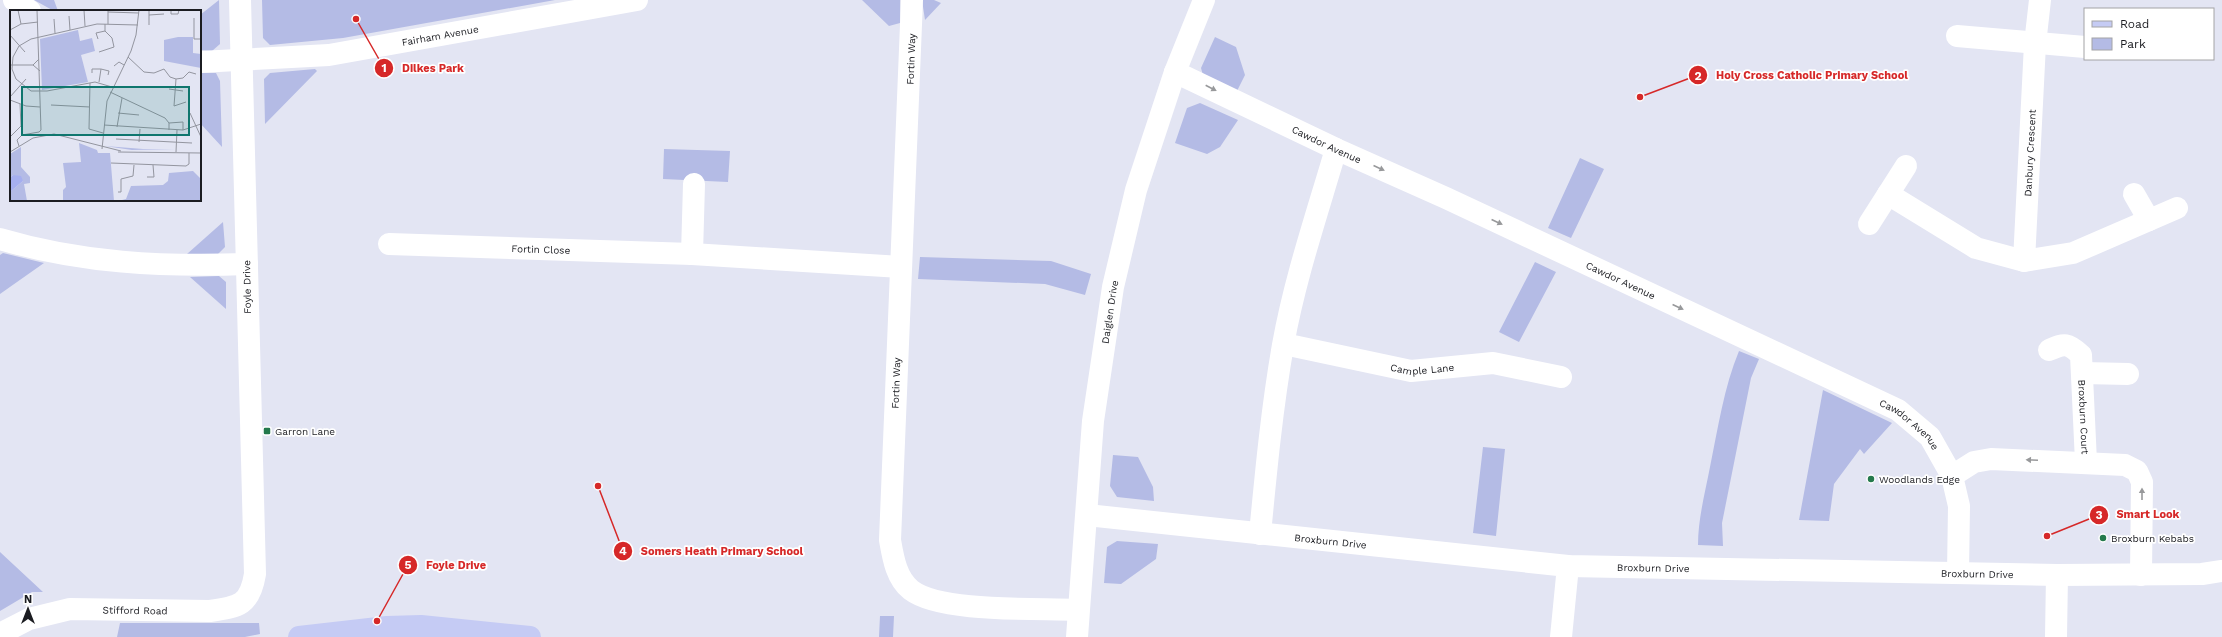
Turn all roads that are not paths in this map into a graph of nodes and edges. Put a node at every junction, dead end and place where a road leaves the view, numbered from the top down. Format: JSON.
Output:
{"nodes":[{"id":1,"x":14,"y":0,"type":"edge"},
{"id":2,"x":240,"y":0,"type":"edge"},
{"id":3,"x":637,"y":0,"type":"edge"},
{"id":4,"x":912,"y":0,"type":"edge"},
{"id":5,"x":1204,"y":0,"type":"edge"},
{"id":6,"x":2040,"y":0,"type":"edge"},
{"id":7,"x":29,"y":10,"type":"edge"},
{"id":8,"x":1957,"y":36,"type":"dead end"},
{"id":9,"x":2035,"y":44,"type":"junction"},
{"id":10,"x":2084,"y":47,"type":"edge"},
{"id":11,"x":241,"y":61,"type":"junction"},
{"id":12,"x":201,"y":62,"type":"edge"},
{"id":13,"x":1175,"y":72,"type":"junction"},
{"id":14,"x":1336,"y":149,"type":"junction"},
{"id":15,"x":1906,"y":166,"type":"dead end"},
{"id":16,"x":694,"y":184,"type":"dead end"},
{"id":17,"x":1888,"y":194,"type":"junction"},
{"id":18,"x":2134,"y":194,"type":"dead end"},
{"id":19,"x":2177,"y":208,"type":"dead end"},
{"id":20,"x":2149,"y":220,"type":"junction"},
{"id":21,"x":1869,"y":224,"type":"dead end"},
{"id":22,"x":0,"y":239,"type":"edge"},
{"id":23,"x":389,"y":244,"type":"dead end"},
{"id":24,"x":692,"y":254,"type":"junction"},
{"id":25,"x":2024,"y":262,"type":"junction"},
{"id":26,"x":247,"y":264,"type":"junction"},
{"id":27,"x":901,"y":267,"type":"junction"},
{"id":28,"x":1284,"y":344,"type":"junction"},
{"id":29,"x":2049,"y":350,"type":"dead end"},
{"id":30,"x":2082,"y":373,"type":"junction"},
{"id":31,"x":2128,"y":374,"type":"dead end"},
{"id":32,"x":1561,"y":377,"type":"dead end"},
{"id":33,"x":2086,"y":462,"type":"junction"},
{"id":34,"x":1952,"y":476,"type":"junction"},
{"id":35,"x":1087,"y":515,"type":"junction"},
{"id":36,"x":1260,"y":534,"type":"junction"},
{"id":37,"x":1568,"y":566,"type":"junction"},
{"id":38,"x":2222,"y":570,"type":"edge"},
{"id":39,"x":1958,"y":573,"type":"junction"},
{"id":40,"x":255,"y":574,"type":"joint"},
{"id":41,"x":2057,"y":575,"type":"junction"},
{"id":42,"x":2142,"y":575,"type":"junction"},
{"id":43,"x":1078,"y":610,"type":"junction"},
{"id":44,"x":0,"y":634,"type":"edge"},
{"id":45,"x":299,"y":637,"type":"edge"},
{"id":46,"x":530,"y":637,"type":"edge"},
{"id":47,"x":1077,"y":637,"type":"edge"},
{"id":48,"x":1561,"y":637,"type":"edge"},
{"id":49,"x":2056,"y":637,"type":"edge"}],
"edges":[{"from":1,"to":7,"type":"street"},
{"from":2,"to":11,"type":"street","name":"Foyle Drive"},
{"from":3,"to":11,"type":"street","name":"Fairham Avenue"},
{"from":4,"to":27,"type":"street","name":"Fortin Way"},
{"from":5,"to":13,"type":"street","name":"Daiglen Drive"},
{"from":6,"to":9,"type":"street","name":"Danbury Crescent"},
{"from":8,"to":9,"type":"street"},
{"from":9,"to":10,"type":"street"},
{"from":9,"to":25,"type":"street","name":"Danbury Crescent"},
{"from":11,"to":12,"type":"street","name":"Fairham Avenue"},
{"from":11,"to":26,"type":"street","name":"Foyle Drive"},
{"from":13,"to":14,"type":"street","name":"Cawdor Avenue","one_way":true},
{"from":13,"to":35,"type":"street","name":"Daiglen Drive"},
{"from":14,"to":28,"type":"street"},
{"from":14,"to":34,"type":"street","name":"Cawdor Avenue","one_way":true},
{"from":15,"to":17,"type":"street"},
{"from":16,"to":24,"type":"street"},
{"from":17,"to":21,"type":"street"},
{"from":17,"to":25,"type":"street"},
{"from":18,"to":20,"type":"street"},
{"from":19,"to":20,"type":"street"},
{"from":20,"to":25,"type":"street"},
{"from":22,"to":26,"type":"street"},
{"from":23,"to":24,"type":"street","name":"Fortin Close"},
{"from":24,"to":27,"type":"street","name":"Fortin Close"},
{"from":26,"to":40,"type":"street","name":"Foyle Drive"},
{"from":27,"to":43,"type":"street","name":"Fortin Way"},
{"from":28,"to":32,"type":"street","name":"Cample Lane"},
{"from":28,"to":36,"type":"street"},
{"from":29,"to":30,"type":"street","name":"Broxburn Court"},
{"from":30,"to":31,"type":"street","name":"Broxburn Court"},
{"from":30,"to":33,"type":"street","name":"Broxburn Court"},
{"from":33,"to":34,"type":"street","one_way":true},
{"from":42,"to":33,"type":"street","one_way":true},
{"from":34,"to":39,"type":"street","name":"Cawdor Avenue"},
{"from":35,"to":36,"type":"street","name":"Broxburn Drive"},
{"from":35,"to":43,"type":"street","name":"Daiglen Drive"},
{"from":36,"to":37,"type":"street","name":"Broxburn Drive"},
{"from":37,"to":39,"type":"street","name":"Broxburn Drive"},
{"from":37,"to":48,"type":"street"},
{"from":38,"to":42,"type":"street","name":"Broxburn Drive"},
{"from":39,"to":41,"type":"street","name":"Broxburn Drive"},
{"from":40,"to":44,"type":"street","name":"Stifford Road"},
{"from":41,"to":42,"type":"street","name":"Broxburn Drive"},
{"from":41,"to":49,"type":"street"},
{"from":43,"to":47,"type":"street","name":"Daiglen Drive"},
{"from":45,"to":46,"type":"main road"}]}
